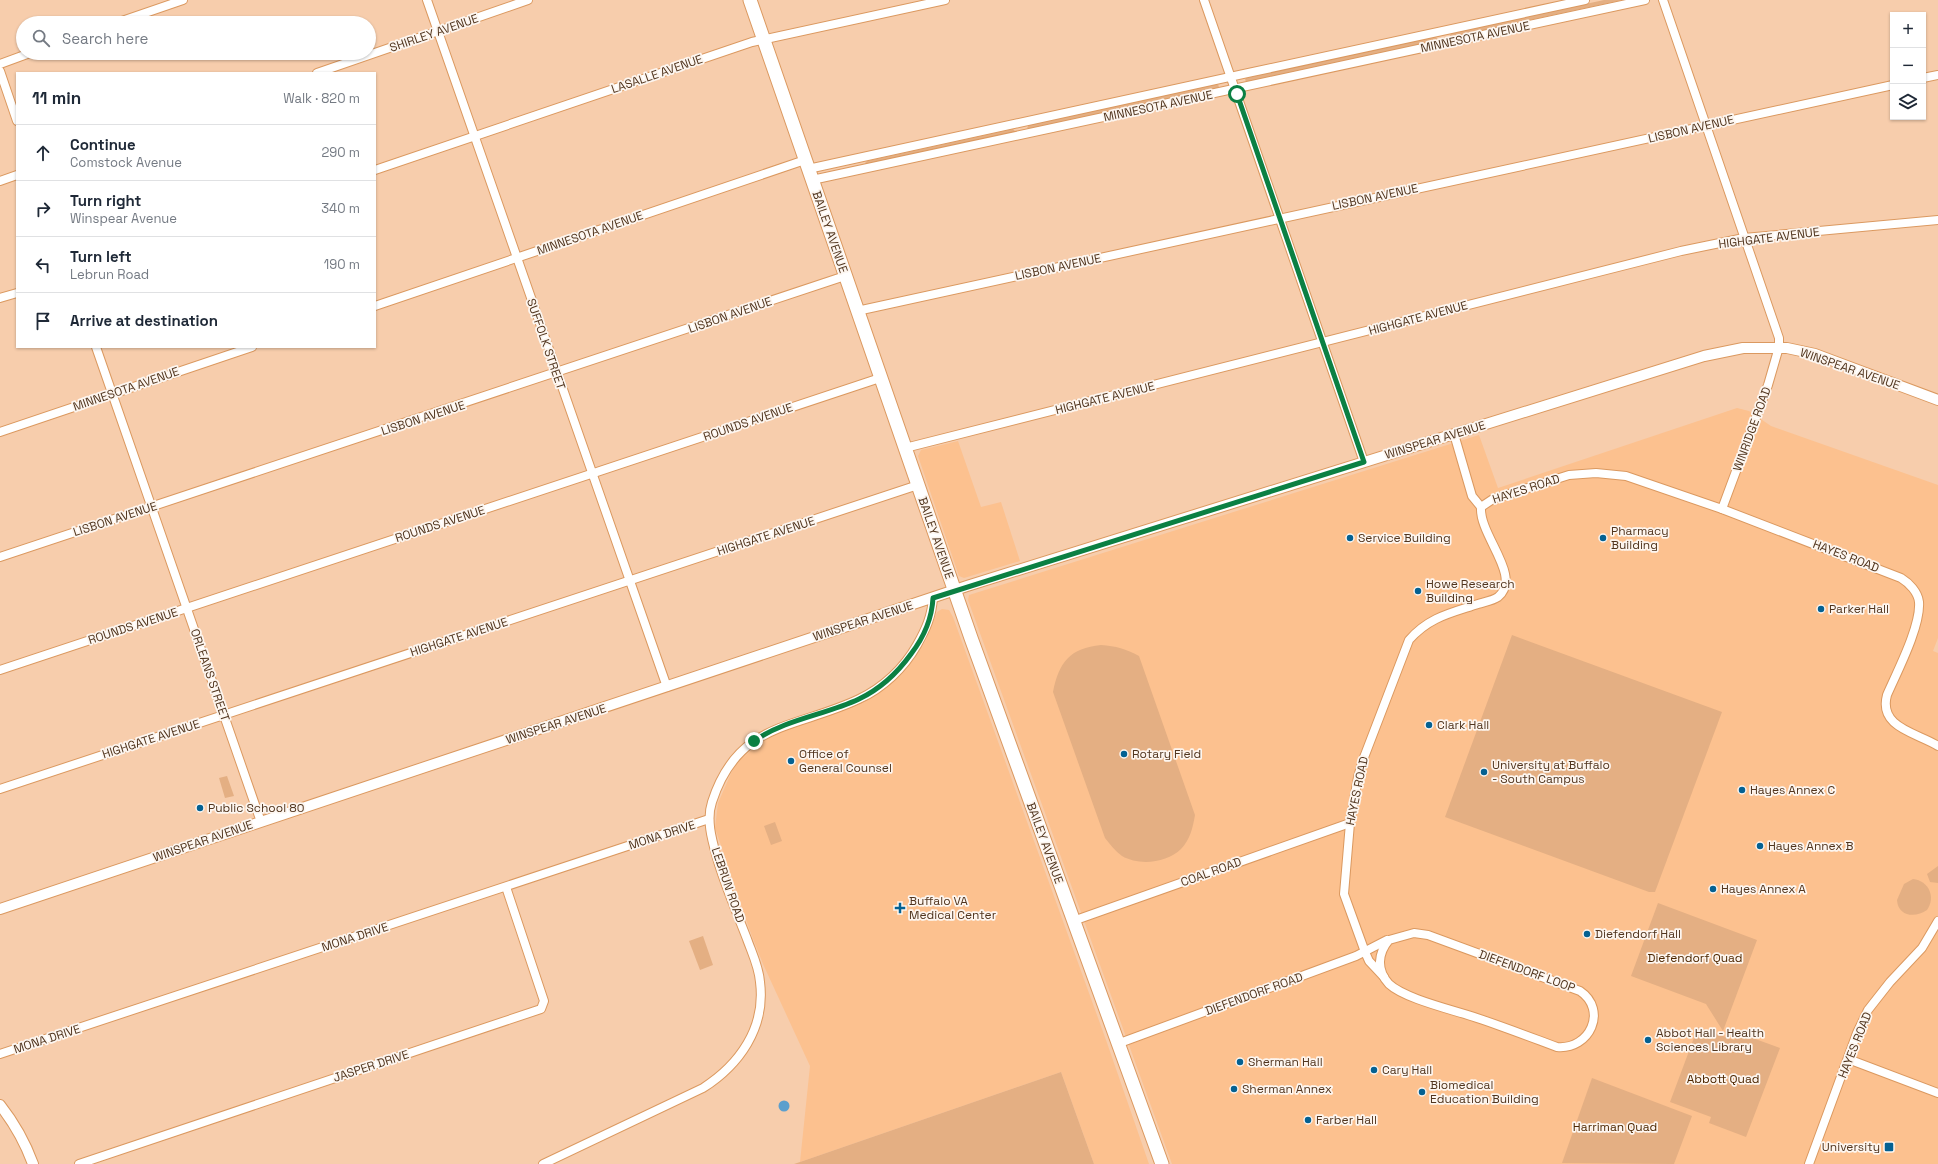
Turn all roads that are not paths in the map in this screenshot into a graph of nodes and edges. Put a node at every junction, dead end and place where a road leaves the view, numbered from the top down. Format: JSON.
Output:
{"nodes":[{"id":1,"x":183,"y":0,"type":"edge"},
{"id":2,"x":427,"y":0,"type":"edge"},
{"id":3,"x":528,"y":0,"type":"edge"},
{"id":4,"x":750,"y":0,"type":"edge"},
{"id":5,"x":945,"y":0,"type":"edge"},
{"id":6,"x":1204,"y":0,"type":"edge"},
{"id":7,"x":1586,"y":0,"type":"edge"},
{"id":8,"x":1645,"y":0,"type":"edge"},
{"id":9,"x":1663,"y":0,"type":"edge"},
{"id":10,"x":136,"y":16,"type":"edge"},
{"id":11,"x":438,"y":31,"type":"junction"},
{"id":12,"x":1443,"y":31,"type":"junction"},
{"id":13,"x":763,"y":40,"type":"junction"},
{"id":14,"x":1445,"y":43,"type":"junction"},
{"id":15,"x":376,"y":53,"type":"edge"},
{"id":16,"x":16,"y":58,"type":"edge"},
{"id":17,"x":354,"y":60,"type":"edge"},
{"id":18,"x":0,"y":64,"type":"edge"},
{"id":19,"x":0,"y":71,"type":"edge"},
{"id":20,"x":320,"y":72,"type":"edge"},
{"id":21,"x":1938,"y":75,"type":"edge"},
{"id":22,"x":1231,"y":77,"type":"junction"},
{"id":23,"x":1926,"y":77,"type":"edge"},
{"id":24,"x":1890,"y":86,"type":"edge"},
{"id":25,"x":1235,"y":89,"type":"junction"},
{"id":26,"x":16,"y":118,"type":"edge"},
{"id":27,"x":1021,"y":122,"type":"junction"},
{"id":28,"x":1705,"y":126,"type":"junction"},
{"id":29,"x":1023,"y":136,"type":"junction"},
{"id":30,"x":474,"y":137,"type":"junction"},
{"id":31,"x":376,"y":170,"type":"edge"},
{"id":32,"x":808,"y":170,"type":"junction"},
{"id":33,"x":16,"y":175,"type":"edge"},
{"id":34,"x":0,"y":181,"type":"edge"},
{"id":35,"x":1280,"y":218,"type":"junction"},
{"id":36,"x":1938,"y":220,"type":"edge"},
{"id":37,"x":1744,"y":238,"type":"junction"},
{"id":38,"x":516,"y":258,"type":"junction"},
{"id":39,"x":845,"y":276,"type":"junction"},
{"id":40,"x":16,"y":293,"type":"edge"},
{"id":41,"x":0,"y":298,"type":"edge"},
{"id":42,"x":376,"y":306,"type":"edge"},
{"id":43,"x":857,"y":311,"type":"junction"},
{"id":44,"x":1323,"y":343,"type":"junction"},
{"id":45,"x":96,"y":348,"type":"edge"},
{"id":46,"x":249,"y":348,"type":"edge"},
{"id":47,"x":1779,"y":348,"type":"junction"},
{"id":48,"x":556,"y":373,"type":"junction"},
{"id":49,"x":880,"y":378,"type":"junction"},
{"id":50,"x":112,"y":394,"type":"junction"},
{"id":51,"x":1938,"y":400,"type":"edge"},
{"id":52,"x":0,"y":432,"type":"edge"},
{"id":53,"x":1454,"y":434,"type":"junction"},
{"id":54,"x":905,"y":448,"type":"junction"},
{"id":55,"x":1364,"y":462,"type":"junction"},
{"id":56,"x":592,"y":474,"type":"junction"},
{"id":57,"x":918,"y":485,"type":"junction"},
{"id":58,"x":152,"y":507,"type":"junction"},
{"id":59,"x":1481,"y":508,"type":"junction"},
{"id":60,"x":1722,"y":509,"type":"junction"},
{"id":61,"x":0,"y":557,"type":"edge"},
{"id":62,"x":629,"y":580,"type":"junction"},
{"id":63,"x":954,"y":591,"type":"junction"},
{"id":64,"x":933,"y":598,"type":"junction"},
{"id":65,"x":187,"y":608,"type":"junction"},
{"id":66,"x":0,"y":670,"type":"edge"},
{"id":67,"x":667,"y":687,"type":"junction"},
{"id":68,"x":224,"y":716,"type":"junction"},
{"id":69,"x":1938,"y":746,"type":"edge"},
{"id":70,"x":0,"y":789,"type":"edge"},
{"id":71,"x":709,"y":819,"type":"junction"},
{"id":72,"x":261,"y":822,"type":"junction"},
{"id":73,"x":1350,"y":823,"type":"junction"},
{"id":74,"x":506,"y":887,"type":"junction"},
{"id":75,"x":0,"y":909,"type":"edge"},
{"id":76,"x":1073,"y":921,"type":"junction"},
{"id":77,"x":1938,"y":921,"type":"edge"},
{"id":78,"x":1389,"y":940,"type":"junction"},
{"id":79,"x":1365,"y":952,"type":"junction"},
{"id":80,"x":1384,"y":977,"type":"junction"},
{"id":81,"x":1117,"y":1044,"type":"junction"},
{"id":82,"x":0,"y":1054,"type":"edge"},
{"id":83,"x":1848,"y":1059,"type":"junction"},
{"id":84,"x":1938,"y":1093,"type":"edge"},
{"id":85,"x":0,"y":1105,"type":"edge"},
{"id":86,"x":562,"y":1155,"type":"junction"},
{"id":87,"x":33,"y":1164,"type":"edge"},
{"id":88,"x":79,"y":1164,"type":"edge"},
{"id":89,"x":543,"y":1164,"type":"edge"},
{"id":90,"x":556,"y":1164,"type":"edge"},
{"id":91,"x":1162,"y":1164,"type":"edge"},
{"id":92,"x":1809,"y":1164,"type":"edge"}],
"edges":[{"from":1,"to":10,"type":"street"},
{"from":2,"to":11,"type":"street","name":"SUFFOLK STREET"},
{"from":3,"to":11,"type":"street","name":"SHIRLEY AVENUE"},
{"from":4,"to":13,"type":"main road","name":"BAILEY AVENUE"},
{"from":5,"to":13,"type":"street","name":"LASALLE AVENUE"},
{"from":6,"to":22,"type":"street"},
{"from":7,"to":12,"type":"street","name":"MINNESOTA AVENUE"},
{"from":8,"to":14,"type":"street","name":"MINNESOTA AVENUE"},
{"from":9,"to":28,"type":"street"},
{"from":11,"to":15,"type":"street","name":"SHIRLEY AVENUE"},
{"from":11,"to":30,"type":"street","name":"SUFFOLK STREET"},
{"from":12,"to":14,"type":"street"},
{"from":12,"to":22,"type":"street","name":"MINNESOTA AVENUE"},
{"from":13,"to":30,"type":"street","name":"LASALLE AVENUE"},
{"from":13,"to":32,"type":"main road","name":"BAILEY AVENUE"},
{"from":14,"to":25,"type":"street","name":"MINNESOTA AVENUE"},
{"from":16,"to":18,"type":"street"},
{"from":17,"to":20,"type":"street","name":"SHIRLEY AVENUE"},
{"from":19,"to":26,"type":"street"},
{"from":21,"to":23,"type":"street"},
{"from":22,"to":25,"type":"street"},
{"from":22,"to":27,"type":"street","name":"MINNESOTA AVENUE"},
{"from":24,"to":28,"type":"street","name":"LISBON AVENUE"},
{"from":25,"to":29,"type":"street","name":"MINNESOTA AVENUE"},
{"from":25,"to":35,"type":"street"},
{"from":27,"to":29,"type":"street"},
{"from":27,"to":32,"type":"street","name":"MINNESOTA AVENUE"},
{"from":28,"to":35,"type":"street","name":"LISBON AVENUE"},
{"from":28,"to":37,"type":"street"},
{"from":29,"to":32,"type":"street","name":"MINNESOTA AVENUE"},
{"from":30,"to":31,"type":"street","name":"LASALLE AVENUE"},
{"from":30,"to":38,"type":"street","name":"SUFFOLK STREET"},
{"from":32,"to":38,"type":"street","name":"MINNESOTA AVENUE"},
{"from":32,"to":39,"type":"main road","name":"BAILEY AVENUE"},
{"from":33,"to":34,"type":"street"},
{"from":35,"to":43,"type":"street","name":"LISBON AVENUE"},
{"from":35,"to":44,"type":"street"},
{"from":36,"to":37,"type":"street","name":"HIGHGATE AVENUE"},
{"from":37,"to":44,"type":"street","name":"HIGHGATE AVENUE"},
{"from":37,"to":47,"type":"street"},
{"from":38,"to":42,"type":"street","name":"MINNESOTA AVENUE"},
{"from":38,"to":48,"type":"street","name":"SUFFOLK STREET"},
{"from":39,"to":43,"type":"main road","name":"BAILEY AVENUE"},
{"from":39,"to":48,"type":"street","name":"LISBON AVENUE"},
{"from":40,"to":41,"type":"street"},
{"from":43,"to":49,"type":"main road","name":"BAILEY AVENUE"},
{"from":44,"to":54,"type":"street","name":"HIGHGATE AVENUE"},
{"from":44,"to":55,"type":"street"},
{"from":45,"to":50,"type":"street","name":"ORLEANS STREET"},
{"from":46,"to":50,"type":"street","name":"MINNESOTA AVENUE"},
{"from":47,"to":51,"type":"street","name":"WINSPEAR AVENUE"},
{"from":47,"to":53,"type":"street","name":"WINSPEAR AVENUE"},
{"from":47,"to":60,"type":"street","name":"WINRIDGE ROAD"},
{"from":48,"to":56,"type":"street","name":"SUFFOLK STREET"},
{"from":48,"to":58,"type":"street","name":"LISBON AVENUE"},
{"from":49,"to":54,"type":"main road","name":"BAILEY AVENUE"},
{"from":49,"to":56,"type":"street","name":"ROUNDS AVENUE"},
{"from":50,"to":52,"type":"street","name":"MINNESOTA AVENUE"},
{"from":50,"to":58,"type":"street","name":"ORLEANS STREET"},
{"from":53,"to":55,"type":"street","name":"WINSPEAR AVENUE"},
{"from":53,"to":59,"type":"street"},
{"from":54,"to":57,"type":"main road","name":"BAILEY AVENUE"},
{"from":55,"to":63,"type":"street","name":"WINSPEAR AVENUE"},
{"from":56,"to":62,"type":"street","name":"SUFFOLK STREET"},
{"from":56,"to":65,"type":"street","name":"ROUNDS AVENUE"},
{"from":57,"to":62,"type":"street","name":"HIGHGATE AVENUE"},
{"from":57,"to":63,"type":"main road","name":"BAILEY AVENUE"},
{"from":58,"to":61,"type":"street","name":"LISBON AVENUE"},
{"from":58,"to":65,"type":"street","name":"ORLEANS STREET"},
{"from":59,"to":60,"type":"street","name":"HAYES ROAD"},
{"from":59,"to":73,"type":"street","name":"HAYES ROAD"},
{"from":60,"to":69,"type":"street","name":"HAYES ROAD"},
{"from":62,"to":67,"type":"street","name":"SUFFOLK STREET"},
{"from":62,"to":68,"type":"street","name":"HIGHGATE AVENUE"},
{"from":63,"to":64,"type":"street","name":"WINSPEAR AVENUE"},
{"from":63,"to":76,"type":"main road","name":"BAILEY AVENUE"},
{"from":64,"to":67,"type":"street","name":"WINSPEAR AVENUE"},
{"from":64,"to":71,"type":"street","name":"LEBRUN ROAD"},
{"from":65,"to":66,"type":"street","name":"ROUNDS AVENUE"},
{"from":65,"to":68,"type":"street","name":"ORLEANS STREET"},
{"from":67,"to":72,"type":"street","name":"WINSPEAR AVENUE"},
{"from":68,"to":70,"type":"street","name":"HIGHGATE AVENUE"},
{"from":68,"to":72,"type":"street","name":"ORLEANS STREET"},
{"from":71,"to":74,"type":"street","name":"MONA DRIVE"},
{"from":71,"to":86,"type":"street","name":"LEBRUN ROAD"},
{"from":72,"to":75,"type":"street","name":"WINSPEAR AVENUE"},
{"from":73,"to":76,"type":"street","name":"COAL ROAD"},
{"from":73,"to":79,"type":"street","name":"HAYES ROAD"},
{"from":74,"to":82,"type":"street","name":"MONA DRIVE"},
{"from":74,"to":88,"type":"street","name":"JASPER DRIVE"},
{"from":76,"to":81,"type":"main road","name":"BAILEY AVENUE"},
{"from":77,"to":83,"type":"street","name":"HAYES ROAD"},
{"from":78,"to":79,"type":"street","name":"DIEFENDORF ROAD"},
{"from":78,"to":80,"type":"street"},
{"from":78,"to":80,"type":"street","name":"DIEFENDORF LOOP"},
{"from":79,"to":80,"type":"street","name":"HAYES ROAD"},
{"from":79,"to":81,"type":"street","name":"DIEFENDORF ROAD"},
{"from":81,"to":91,"type":"main road","name":"BAILEY AVENUE"},
{"from":83,"to":84,"type":"street"},
{"from":83,"to":92,"type":"street","name":"HAYES ROAD"},
{"from":85,"to":87,"type":"street"},
{"from":86,"to":89,"type":"street","name":"LEBRUN ROAD"},
{"from":86,"to":90,"type":"street"}]}
